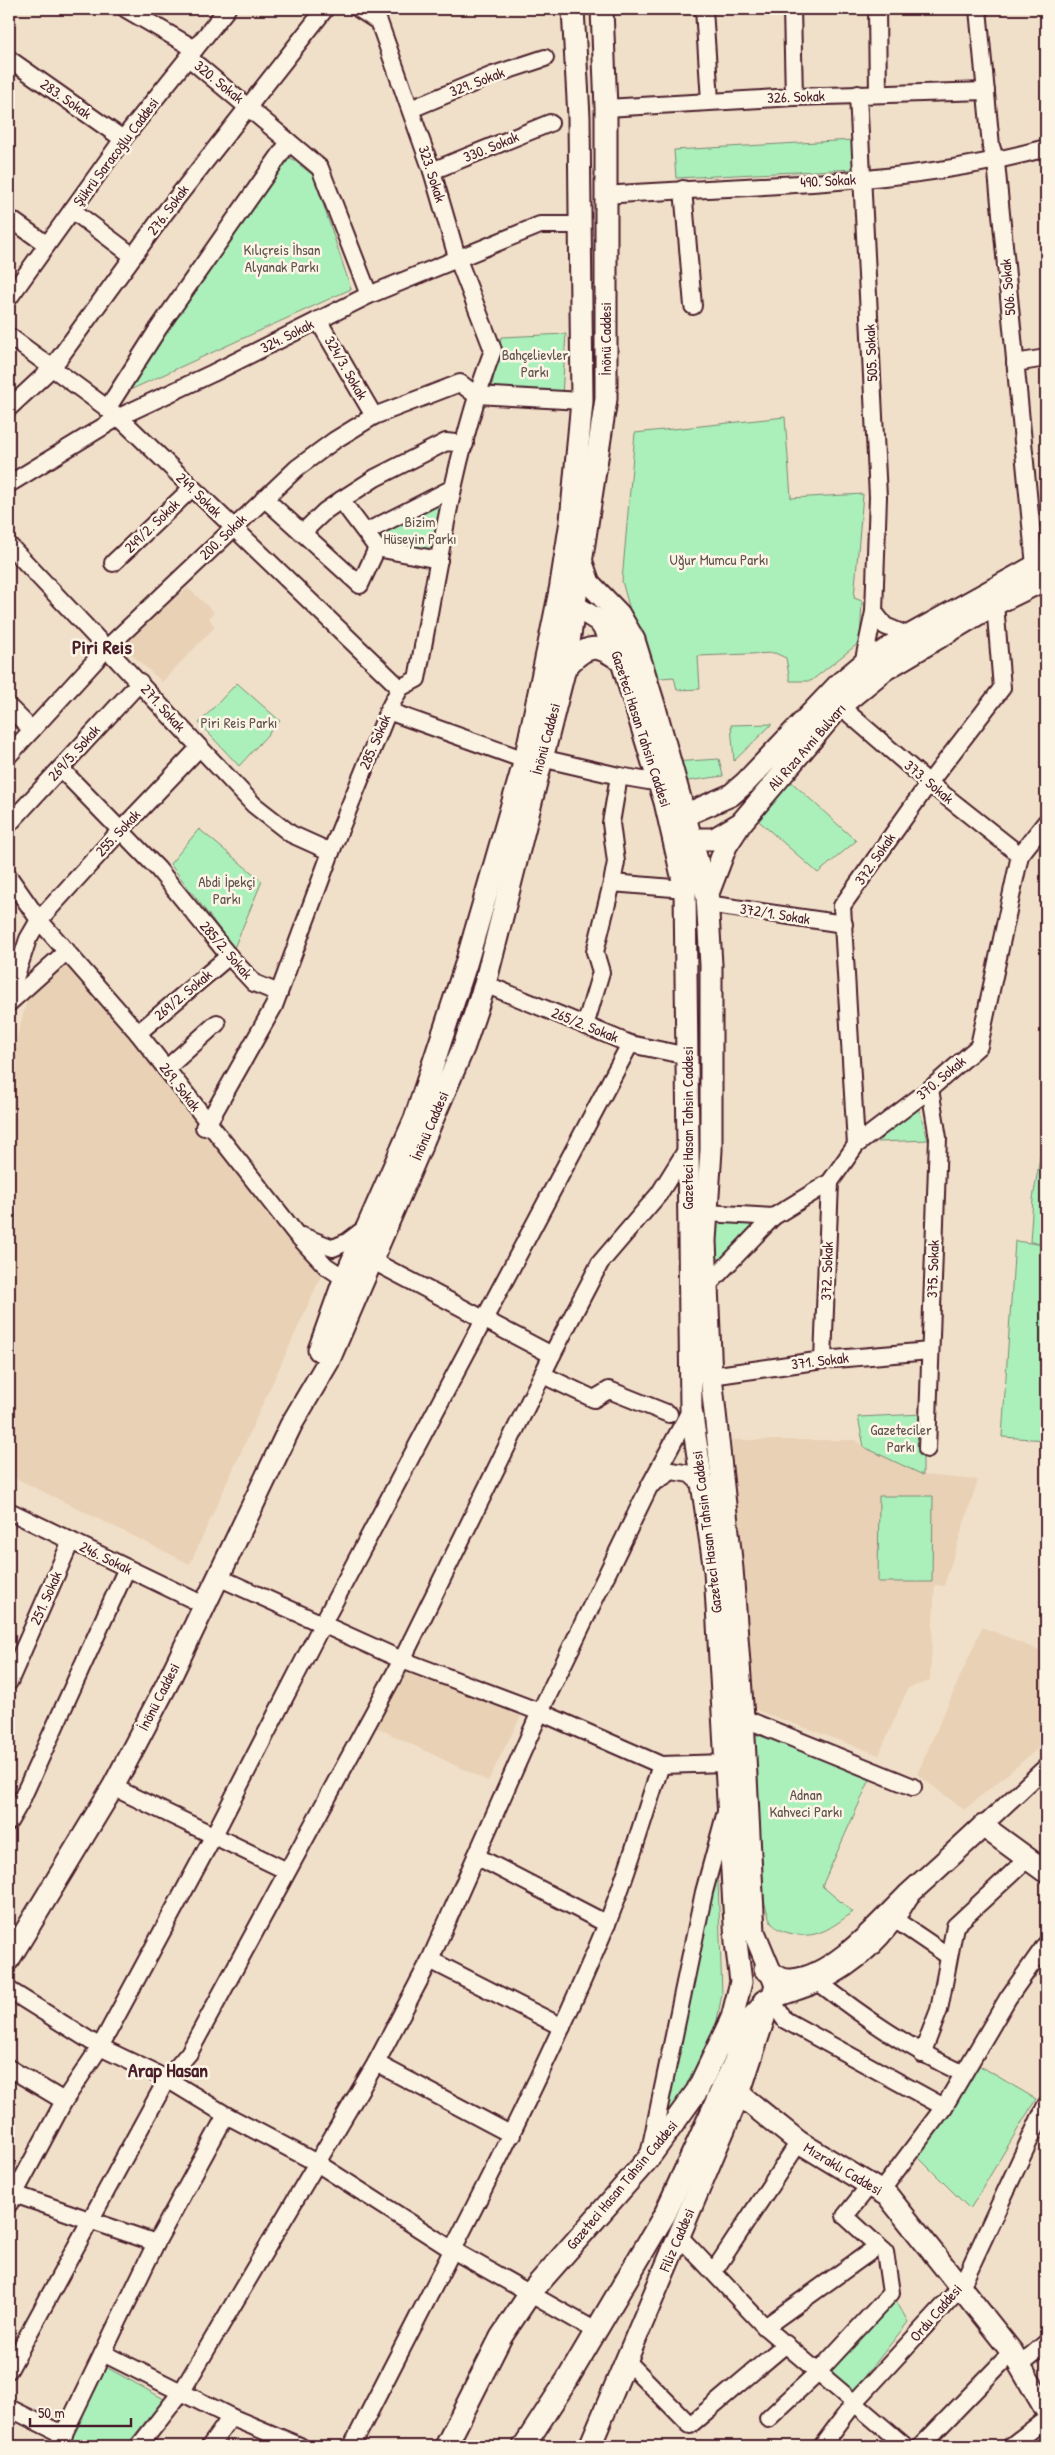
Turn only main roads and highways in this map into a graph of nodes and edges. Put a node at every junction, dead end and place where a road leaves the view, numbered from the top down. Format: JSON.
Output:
{"nodes":[{"id":1,"x":573,"y":9,"type":"edge"},
{"id":2,"x":602,"y":9,"type":"edge"},
{"id":3,"x":582,"y":562,"type":"junction"},
{"id":4,"x":1042,"y":568,"type":"edge"},
{"id":5,"x":571,"y":595,"type":"junction"},
{"id":6,"x":603,"y":600,"type":"junction"},
{"id":7,"x":622,"y":662,"type":"junction"},
{"id":8,"x":565,"y":668,"type":"junction"},
{"id":9,"x":533,"y":759,"type":"junction"},
{"id":10,"x":692,"y":811,"type":"junction"},
{"id":11,"x":741,"y":823,"type":"junction"},
{"id":12,"x":682,"y":835,"type":"junction"},
{"id":13,"x":707,"y":900,"type":"junction"},
{"id":14,"x":352,"y":1284,"type":"junction"},
{"id":15,"x":1046,"y":1872,"type":"edge"},
{"id":16,"x":908,"y":1895,"type":"junction"},
{"id":17,"x":759,"y":1946,"type":"junction"},
{"id":18,"x":9,"y":1959,"type":"edge"},
{"id":19,"x":773,"y":1975,"type":"junction"},
{"id":20,"x":812,"y":1978,"type":"junction"},
{"id":21,"x":741,"y":1982,"type":"junction"},
{"id":22,"x":770,"y":1998,"type":"junction"},
{"id":23,"x":729,"y":2029,"type":"junction"},
{"id":24,"x":735,"y":2061,"type":"junction"},
{"id":25,"x":739,"y":2094,"type":"junction"},
{"id":26,"x":1046,"y":2410,"type":"edge"},
{"id":27,"x":446,"y":2446,"type":"edge"},
{"id":28,"x":524,"y":2446,"type":"edge"},
{"id":29,"x":590,"y":2446,"type":"edge"}],
"edges":[{"from":1,"to":5,"type":"main road","name":"İnönü Caddesi"},
{"from":2,"to":3,"type":"main road","name":"İnönü Caddesi"},
{"from":3,"to":5,"type":"main road","name":"İnönü Caddesi"},
{"from":3,"to":6,"type":"main road","name":"Gazeteci Hasan Tahsin Caddesi"},
{"from":4,"to":10,"type":"main road","name":"Ali Rıza Avni Bulvarı"},
{"from":4,"to":11,"type":"main road","name":"Ali Rıza Avni Bulvarı"},
{"from":5,"to":6,"type":"main road"},
{"from":5,"to":7,"type":"main road","name":"Gazeteci Hasan Tahsin Caddesi"},
{"from":5,"to":8,"type":"main road","name":"İnönü Caddesi"},
{"from":5,"to":9,"type":"main road","name":"İnönü Caddesi"},
{"from":6,"to":10,"type":"main road","name":"Gazeteci Hasan Tahsin Caddesi"},
{"from":7,"to":8,"type":"main road"},
{"from":7,"to":12,"type":"main road","name":"Gazeteci Hasan Tahsin Caddesi"},
{"from":8,"to":9,"type":"main road","name":"İnönü Caddesi"},
{"from":9,"to":14,"type":"main road","name":"İnönü Caddesi"},
{"from":9,"to":14,"type":"main road","name":"İnönü Caddesi"},
{"from":10,"to":12,"type":"main road"},
{"from":11,"to":12,"type":"main road","name":"Ali Rıza Avni Bulvarı"},
{"from":11,"to":13,"type":"main road"},
{"from":12,"to":13,"type":"main road","name":"Gazeteci Hasan Tahsin Caddesi"},
{"from":12,"to":21,"type":"main road","name":"Gazeteci Hasan Tahsin Caddesi"},
{"from":13,"to":17,"type":"main road","name":"Gazeteci Hasan Tahsin Caddesi"},
{"from":14,"to":18,"type":"main road","name":"İnönü Caddesi"},
{"from":15,"to":16,"type":"main road"},
{"from":16,"to":20,"type":"main road"},
{"from":16,"to":20,"type":"main road"},
{"from":17,"to":19,"type":"main road","name":"Gazeteci Hasan Tahsin Caddesi"},
{"from":17,"to":20,"type":"main road"},
{"from":19,"to":20,"type":"main road"},
{"from":19,"to":21,"type":"main road"},
{"from":19,"to":22,"type":"main road"},
{"from":20,"to":22,"type":"main road"},
{"from":21,"to":22,"type":"main road"},
{"from":21,"to":23,"type":"main road","name":"Gazeteci Hasan Tahsin Caddesi"},
{"from":22,"to":24,"type":"main road","name":"Gazeteci Hasan Tahsin Caddesi"},
{"from":22,"to":25,"type":"main road"},
{"from":23,"to":24,"type":"main road"},
{"from":23,"to":27,"type":"main road","name":"Gazeteci Hasan Tahsin Caddesi"},
{"from":24,"to":25,"type":"main road"},
{"from":24,"to":28,"type":"main road","name":"Gazeteci Hasan Tahsin Caddesi"},
{"from":25,"to":26,"type":"main road","name":"Mızraklı Caddesi"},
{"from":25,"to":29,"type":"main road","name":"Filiz Caddesi"}]}
